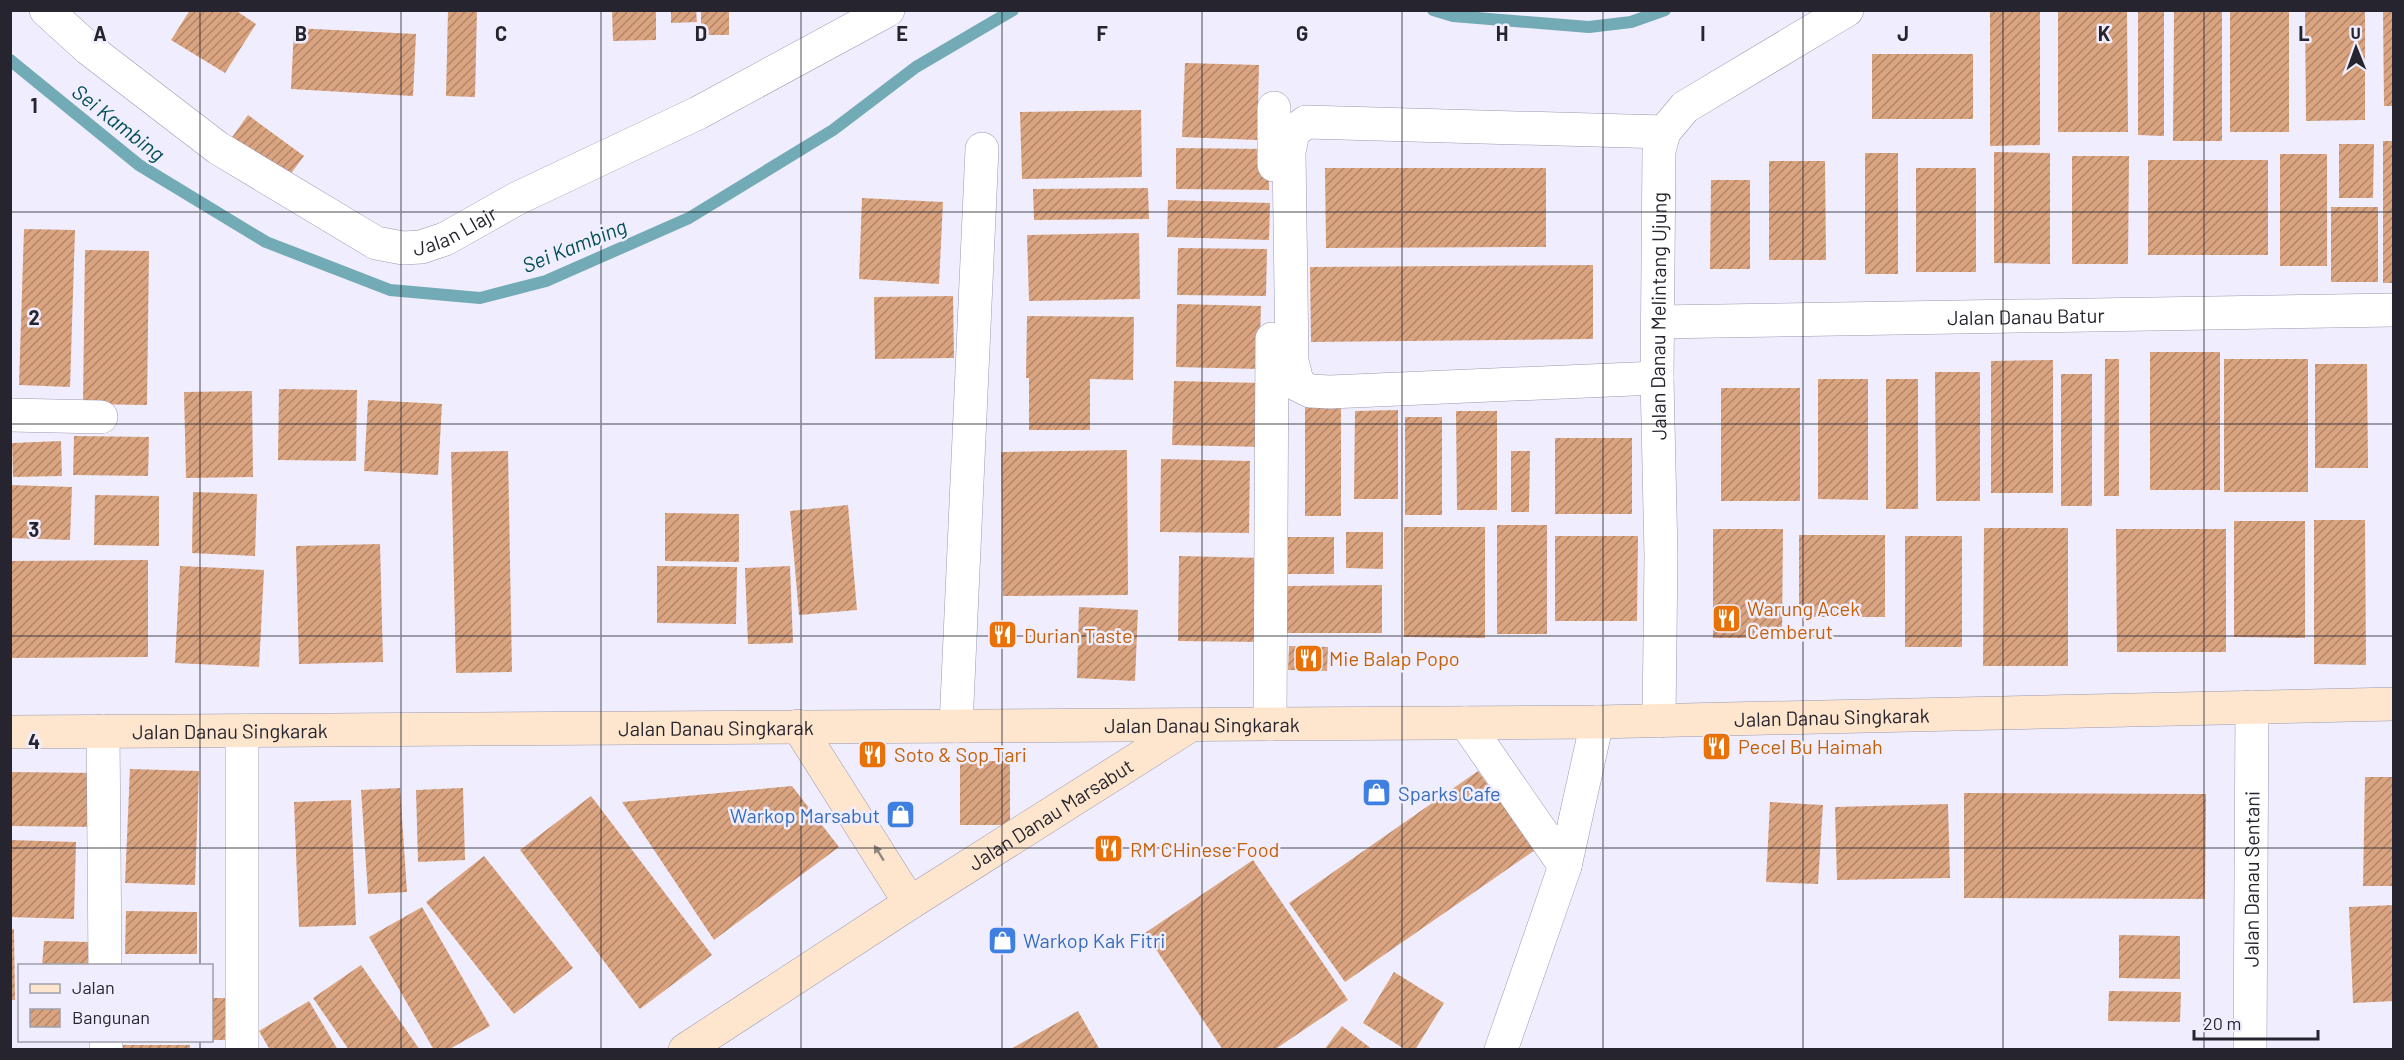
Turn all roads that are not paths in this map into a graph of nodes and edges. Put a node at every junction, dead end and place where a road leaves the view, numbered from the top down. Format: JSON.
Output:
{"nodes":[{"id":1,"x":46,"y":10,"type":"edge"},
{"id":2,"x":888,"y":10,"type":"edge"},
{"id":3,"x":1847,"y":10,"type":"edge"},
{"id":4,"x":1274,"y":108,"type":"dead end"},
{"id":5,"x":1664,"y":132,"type":"junction"},
{"id":6,"x":982,"y":149,"type":"dead end"},
{"id":7,"x":2394,"y":310,"type":"edge"},
{"id":8,"x":1658,"y":322,"type":"junction"},
{"id":9,"x":1657,"y":378,"type":"junction"},
{"id":10,"x":10,"y":415,"type":"edge"},
{"id":11,"x":101,"y":417,"type":"dead end"},
{"id":12,"x":2394,"y":704,"type":"edge"},
{"id":13,"x":2252,"y":707,"type":"junction"},
{"id":14,"x":1659,"y":721,"type":"junction"},
{"id":15,"x":1597,"y":722,"type":"junction"},
{"id":16,"x":1466,"y":723,"type":"junction"},
{"id":17,"x":1270,"y":724,"type":"junction"},
{"id":18,"x":1191,"y":725,"type":"junction"},
{"id":19,"x":798,"y":726,"type":"junction"},
{"id":20,"x":956,"y":726,"type":"junction"},
{"id":21,"x":104,"y":731,"type":"junction"},
{"id":22,"x":242,"y":731,"type":"junction"},
{"id":23,"x":10,"y":732,"type":"edge"},
{"id":24,"x":1565,"y":866,"type":"junction"},
{"id":25,"x":910,"y":903,"type":"junction"},
{"id":26,"x":105,"y":964,"type":"edge"},
{"id":27,"x":242,"y":1050,"type":"edge"},
{"id":28,"x":685,"y":1050,"type":"edge"},
{"id":29,"x":1501,"y":1050,"type":"edge"},
{"id":30,"x":2250,"y":1050,"type":"edge"}],
"edges":[{"from":1,"to":2,"type":"street","name":"Jalan Llajr"},
{"from":3,"to":5,"type":"street"},
{"from":4,"to":17,"type":"street"},
{"from":5,"to":8,"type":"street","name":"Jalan Danau Melintang Ujung"},
{"from":5,"to":9,"type":"street"},
{"from":6,"to":20,"type":"street"},
{"from":7,"to":8,"type":"street","name":"Jalan Danau Batur"},
{"from":8,"to":9,"type":"street","name":"Jalan Danau Melintang Ujung"},
{"from":9,"to":14,"type":"street","name":"Jalan Danau Melintang Ujung"},
{"from":10,"to":11,"type":"street"},
{"from":12,"to":13,"type":"street","name":"Jalan Danau Singkarak"},
{"from":13,"to":14,"type":"street","name":"Jalan Danau Singkarak"},
{"from":13,"to":30,"type":"street","name":"Jalan Danau Sentani"},
{"from":14,"to":15,"type":"street","name":"Jalan Danau Singkarak"},
{"from":15,"to":16,"type":"street","name":"Jalan Danau Singkarak"},
{"from":15,"to":24,"type":"street"},
{"from":16,"to":17,"type":"street","name":"Jalan Danau Singkarak"},
{"from":16,"to":24,"type":"street"},
{"from":17,"to":18,"type":"street","name":"Jalan Danau Singkarak"},
{"from":18,"to":20,"type":"street","name":"Jalan Danau Singkarak"},
{"from":18,"to":25,"type":"street","name":"Jalan Danau Marsabut"},
{"from":19,"to":20,"type":"street","name":"Jalan Danau Singkarak"},
{"from":19,"to":22,"type":"street","name":"Jalan Danau Singkarak"},
{"from":25,"to":19,"type":"street","one_way":true},
{"from":21,"to":22,"type":"street","name":"Jalan Danau Singkarak"},
{"from":21,"to":23,"type":"street","name":"Jalan Danau Singkarak"},
{"from":21,"to":26,"type":"street"},
{"from":22,"to":27,"type":"street"},
{"from":24,"to":29,"type":"street"},
{"from":25,"to":28,"type":"street","name":"Jalan Danau Marsabut"}]}
